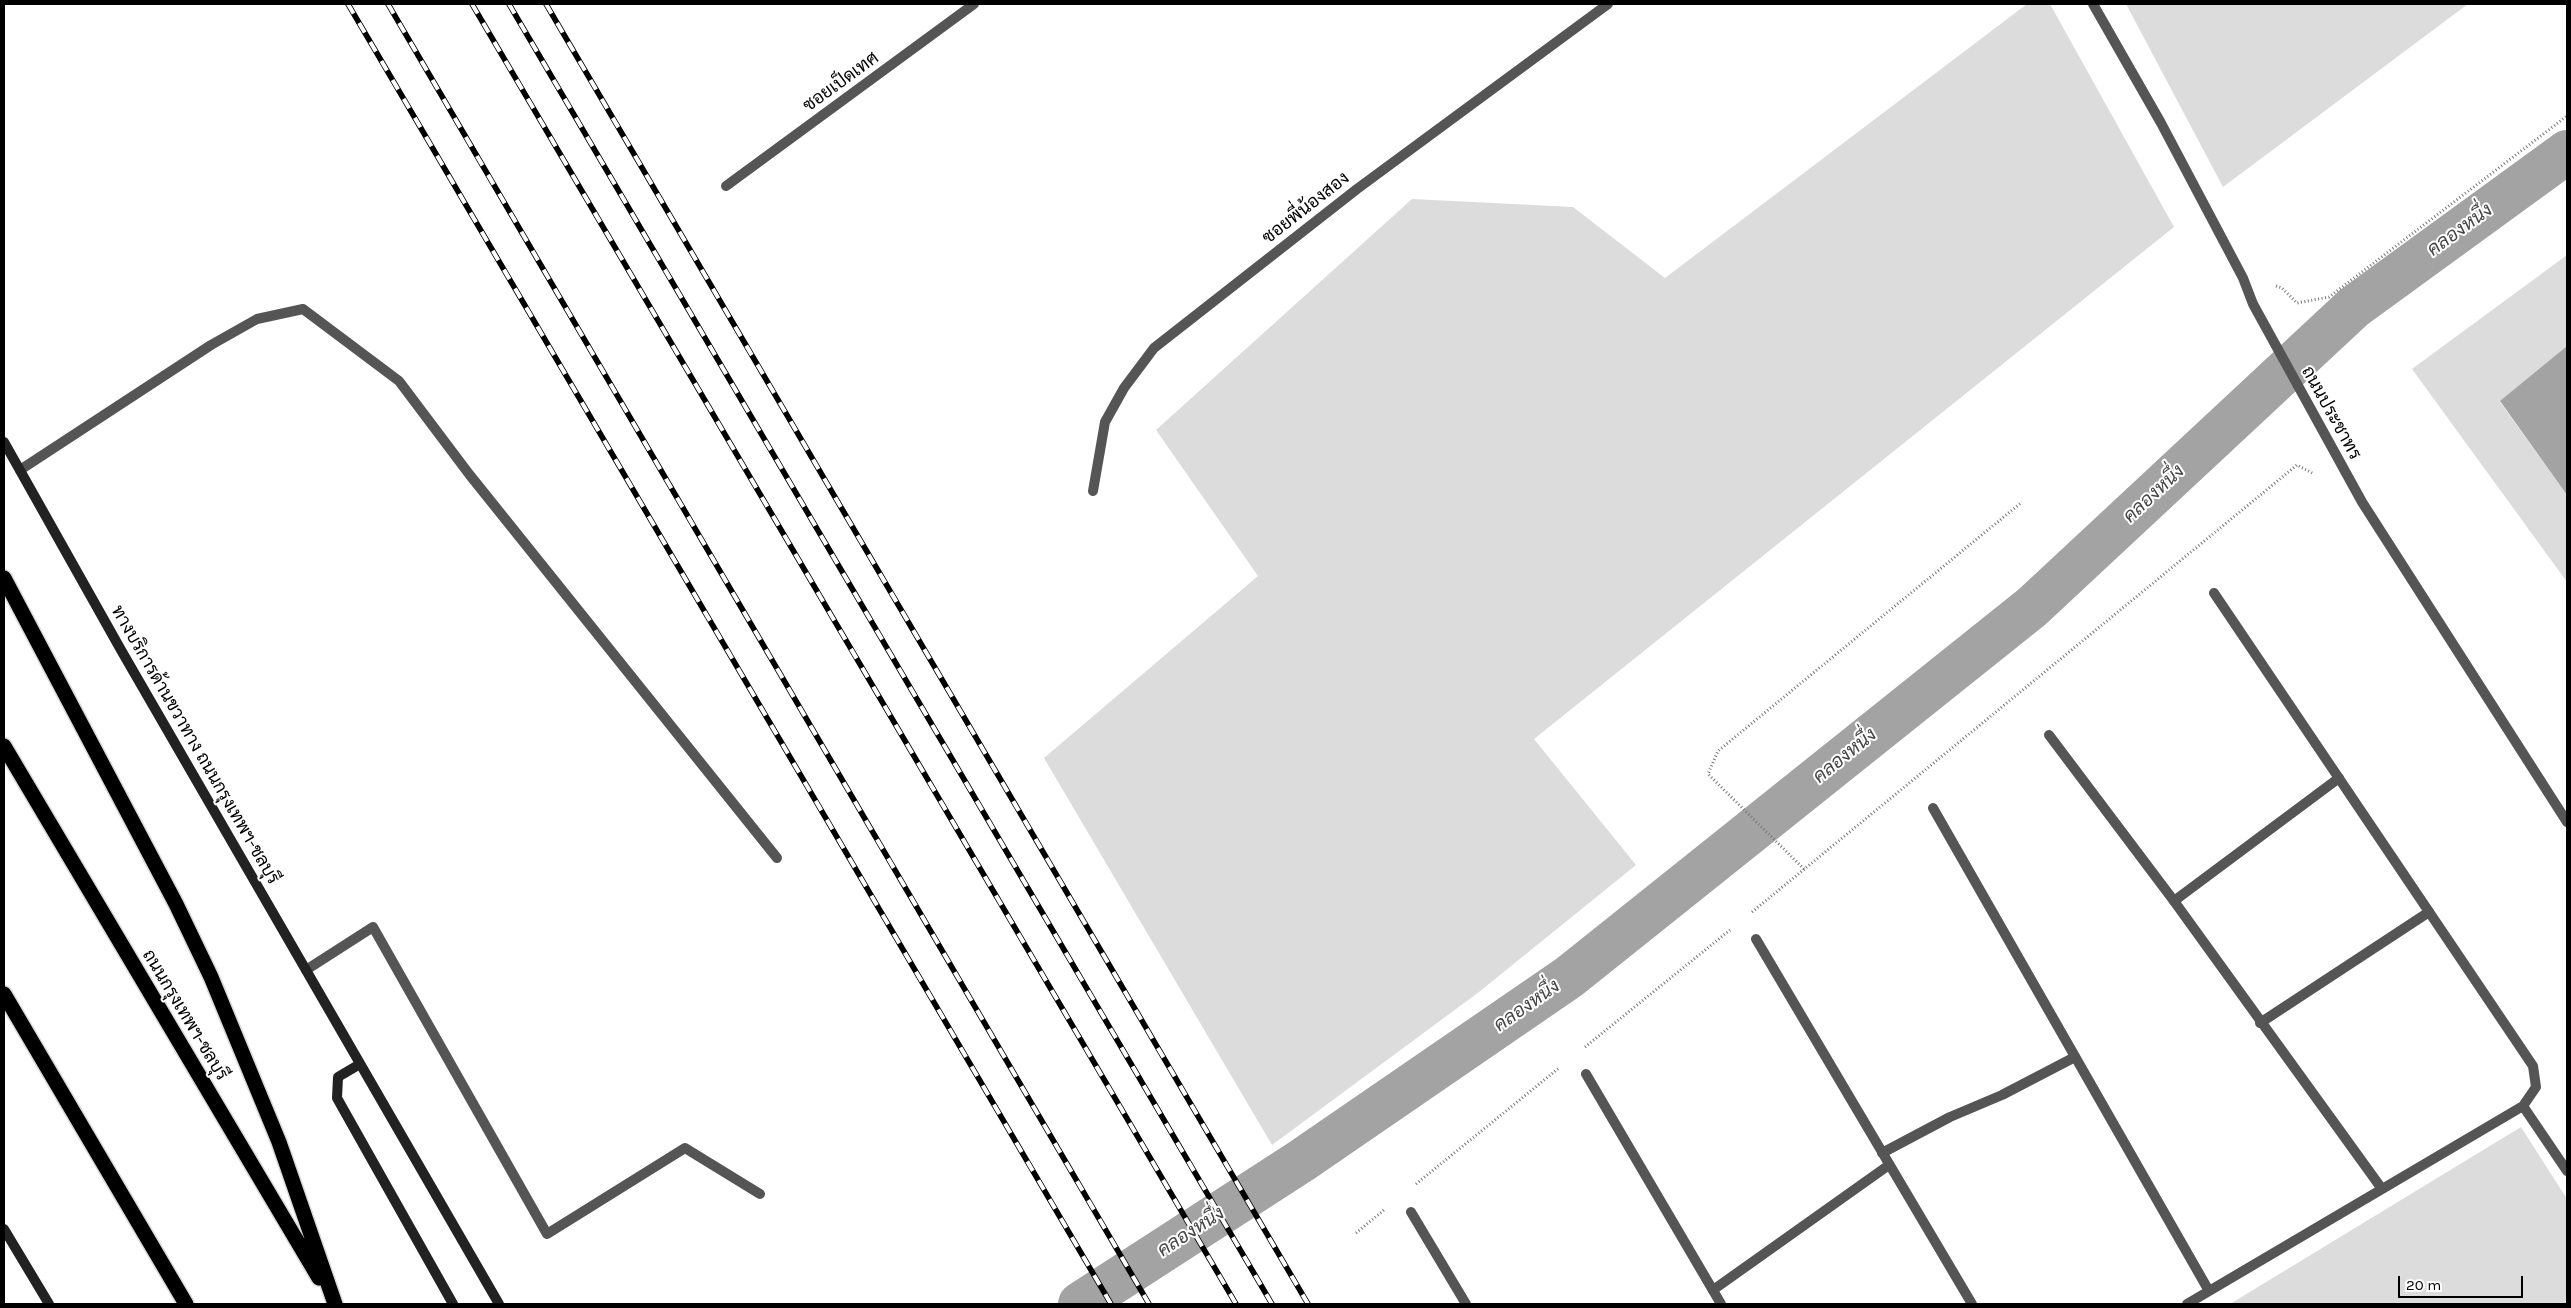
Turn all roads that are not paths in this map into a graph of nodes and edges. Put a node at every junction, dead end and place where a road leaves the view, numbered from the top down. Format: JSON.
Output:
{"nodes":[{"id":1,"x":974,"y":4,"type":"edge"},
{"id":2,"x":1608,"y":4,"type":"edge"},
{"id":3,"x":2092,"y":4,"type":"edge"},
{"id":4,"x":726,"y":186,"type":"dead end"},
{"id":5,"x":4,"y":442,"type":"edge"},
{"id":6,"x":20,"y":470,"type":"junction"},
{"id":7,"x":1093,"y":491,"type":"dead end"},
{"id":8,"x":4,"y":578,"type":"edge"},
{"id":9,"x":2214,"y":593,"type":"dead end"},
{"id":10,"x":2049,"y":735,"type":"dead end"},
{"id":11,"x":4,"y":746,"type":"edge"},
{"id":12,"x":2339,"y":778,"type":"junction"},
{"id":13,"x":1933,"y":808,"type":"dead end"},
{"id":14,"x":2567,"y":822,"type":"edge"},
{"id":15,"x":777,"y":858,"type":"dead end"},
{"id":16,"x":2174,"y":901,"type":"junction"},
{"id":17,"x":2428,"y":912,"type":"junction"},
{"id":18,"x":1756,"y":939,"type":"dead end"},
{"id":19,"x":306,"y":970,"type":"junction"},
{"id":20,"x":4,"y":994,"type":"edge"},
{"id":21,"x":2260,"y":1023,"type":"junction"},
{"id":22,"x":2075,"y":1057,"type":"junction"},
{"id":23,"x":360,"y":1064,"type":"junction"},
{"id":24,"x":1586,"y":1074,"type":"dead end"},
{"id":25,"x":2522,"y":1106,"type":"junction"},
{"id":26,"x":1882,"y":1153,"type":"junction"},
{"id":27,"x":1889,"y":1165,"type":"junction"},
{"id":28,"x":2567,"y":1171,"type":"edge"},
{"id":29,"x":2382,"y":1189,"type":"junction"},
{"id":30,"x":760,"y":1194,"type":"dead end"},
{"id":31,"x":1411,"y":1212,"type":"dead end"},
{"id":32,"x":4,"y":1229,"type":"edge"},
{"id":33,"x":1713,"y":1290,"type":"junction"},
{"id":34,"x":2209,"y":1291,"type":"junction"},
{"id":35,"x":48,"y":1304,"type":"edge"},
{"id":36,"x":186,"y":1304,"type":"edge"},
{"id":37,"x":335,"y":1304,"type":"edge"},
{"id":38,"x":453,"y":1304,"type":"edge"},
{"id":39,"x":499,"y":1304,"type":"edge"},
{"id":40,"x":1466,"y":1304,"type":"edge"},
{"id":41,"x":1719,"y":1304,"type":"edge"},
{"id":42,"x":1972,"y":1304,"type":"edge"},
{"id":43,"x":2187,"y":1304,"type":"edge"}],
"edges":[{"from":1,"to":4,"type":"street","name":"ซอยเป็ดเทศ"},
{"from":2,"to":7,"type":"street","name":"ซอยพี่น้องสอง"},
{"from":3,"to":14,"type":"street","name":"ถนนประชาทร"},
{"from":5,"to":6,"type":"main road","name":"ทางบริการด้านขวาทาง ถนนกรุงเทพฯ-ชลบุรี"},
{"from":6,"to":15,"type":"street"},
{"from":6,"to":19,"type":"main road","name":"ทางบริการด้านขวาทาง ถนนกรุงเทพฯ-ชลบุรี"},
{"from":8,"to":37,"type":"highway"},
{"from":9,"to":12,"type":"street"},
{"from":10,"to":16,"type":"street"},
{"from":11,"to":37,"type":"highway","name":"ถนนกรุงเทพฯ-ชลบุรี"},
{"from":12,"to":16,"type":"street"},
{"from":12,"to":17,"type":"street"},
{"from":13,"to":22,"type":"street"},
{"from":16,"to":21,"type":"street"},
{"from":17,"to":21,"type":"street"},
{"from":17,"to":25,"type":"street"},
{"from":18,"to":26,"type":"street"},
{"from":19,"to":23,"type":"main road","name":"ทางบริการด้านขวาทาง ถนนกรุงเทพฯ-ชลบุรี"},
{"from":19,"to":30,"type":"street"},
{"from":20,"to":36,"type":"highway"},
{"from":21,"to":29,"type":"street"},
{"from":22,"to":26,"type":"street"},
{"from":22,"to":34,"type":"street"},
{"from":23,"to":38,"type":"main road"},
{"from":23,"to":39,"type":"main road","name":"ทางบริการด้านขวาทาง ถนนกรุงเทพฯ-ชลบุรี"},
{"from":24,"to":33,"type":"street"},
{"from":25,"to":28,"type":"street"},
{"from":25,"to":29,"type":"street"},
{"from":26,"to":27,"type":"street"},
{"from":27,"to":33,"type":"street"},
{"from":27,"to":42,"type":"street"},
{"from":29,"to":34,"type":"street"},
{"from":31,"to":40,"type":"street"},
{"from":32,"to":35,"type":"main road"},
{"from":33,"to":41,"type":"street"},
{"from":34,"to":43,"type":"street"}]}
